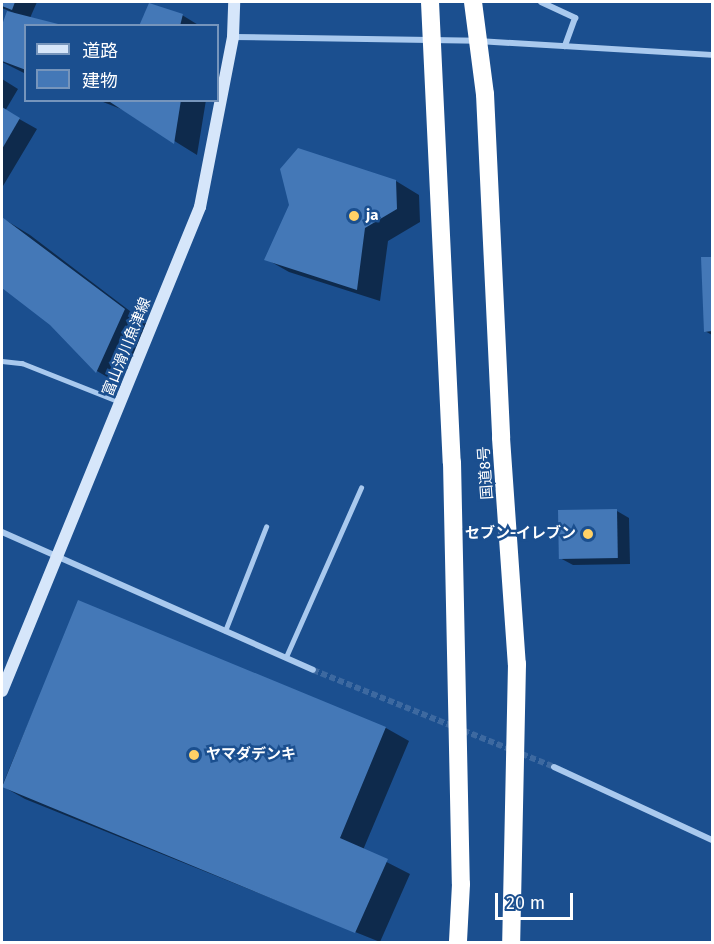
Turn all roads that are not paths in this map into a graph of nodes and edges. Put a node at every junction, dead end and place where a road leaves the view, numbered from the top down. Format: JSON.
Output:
{"nodes":[{"id":1,"x":234,"y":2,"type":"edge"},
{"id":2,"x":430,"y":2,"type":"edge"},
{"id":3,"x":473,"y":2,"type":"edge"},
{"id":4,"x":541,"y":2,"type":"edge"},
{"id":5,"x":233,"y":37,"type":"junction"},
{"id":6,"x":433,"y":41,"type":"junction"},
{"id":7,"x":478,"y":41,"type":"junction"},
{"id":8,"x":566,"y":46,"type":"junction"},
{"id":9,"x":712,"y":54,"type":"edge"},
{"id":10,"x":2,"y":361,"type":"edge"},
{"id":11,"x":121,"y":402,"type":"junction"},
{"id":12,"x":361,"y":488,"type":"dead end"},
{"id":13,"x":266,"y":527,"type":"dead end"},
{"id":14,"x":2,"y":532,"type":"edge"},
{"id":15,"x":58,"y":557,"type":"junction"},
{"id":16,"x":225,"y":631,"type":"junction"},
{"id":17,"x":286,"y":657,"type":"junction"},
{"id":18,"x":314,"y":670,"type":"tunnel mouth"},
{"id":19,"x":2,"y":691,"type":"edge"},
{"id":20,"x":554,"y":767,"type":"tunnel mouth"},
{"id":21,"x":712,"y":840,"type":"edge"},
{"id":22,"x":458,"y":942,"type":"edge"},
{"id":23,"x":511,"y":942,"type":"edge"}],
"edges":[{"from":1,"to":5,"type":"main road","name":"富山滑川魚津線"},
{"from":2,"to":6,"type":"highway"},
{"from":3,"to":7,"type":"highway","name":"国道8号"},
{"from":4,"to":8,"type":"street"},
{"from":5,"to":6,"type":"street"},
{"from":5,"to":11,"type":"main road","name":"富山滑川魚津線"},
{"from":6,"to":7,"type":"street"},
{"from":6,"to":22,"type":"highway"},
{"from":7,"to":8,"type":"street"},
{"from":7,"to":23,"type":"highway","name":"国道8号"},
{"from":8,"to":9,"type":"street"},
{"from":10,"to":11,"type":"lane"},
{"from":11,"to":15,"type":"main road","name":"富山滑川魚津線"},
{"from":12,"to":17,"type":"lane"},
{"from":13,"to":16,"type":"lane"},
{"from":14,"to":15,"type":"street"},
{"from":15,"to":16,"type":"street"},
{"from":15,"to":19,"type":"main road","name":"富山滑川魚津線"},
{"from":16,"to":17,"type":"street"},
{"from":17,"to":18,"type":"street"},
{"from":20,"to":21,"type":"street"}]}
